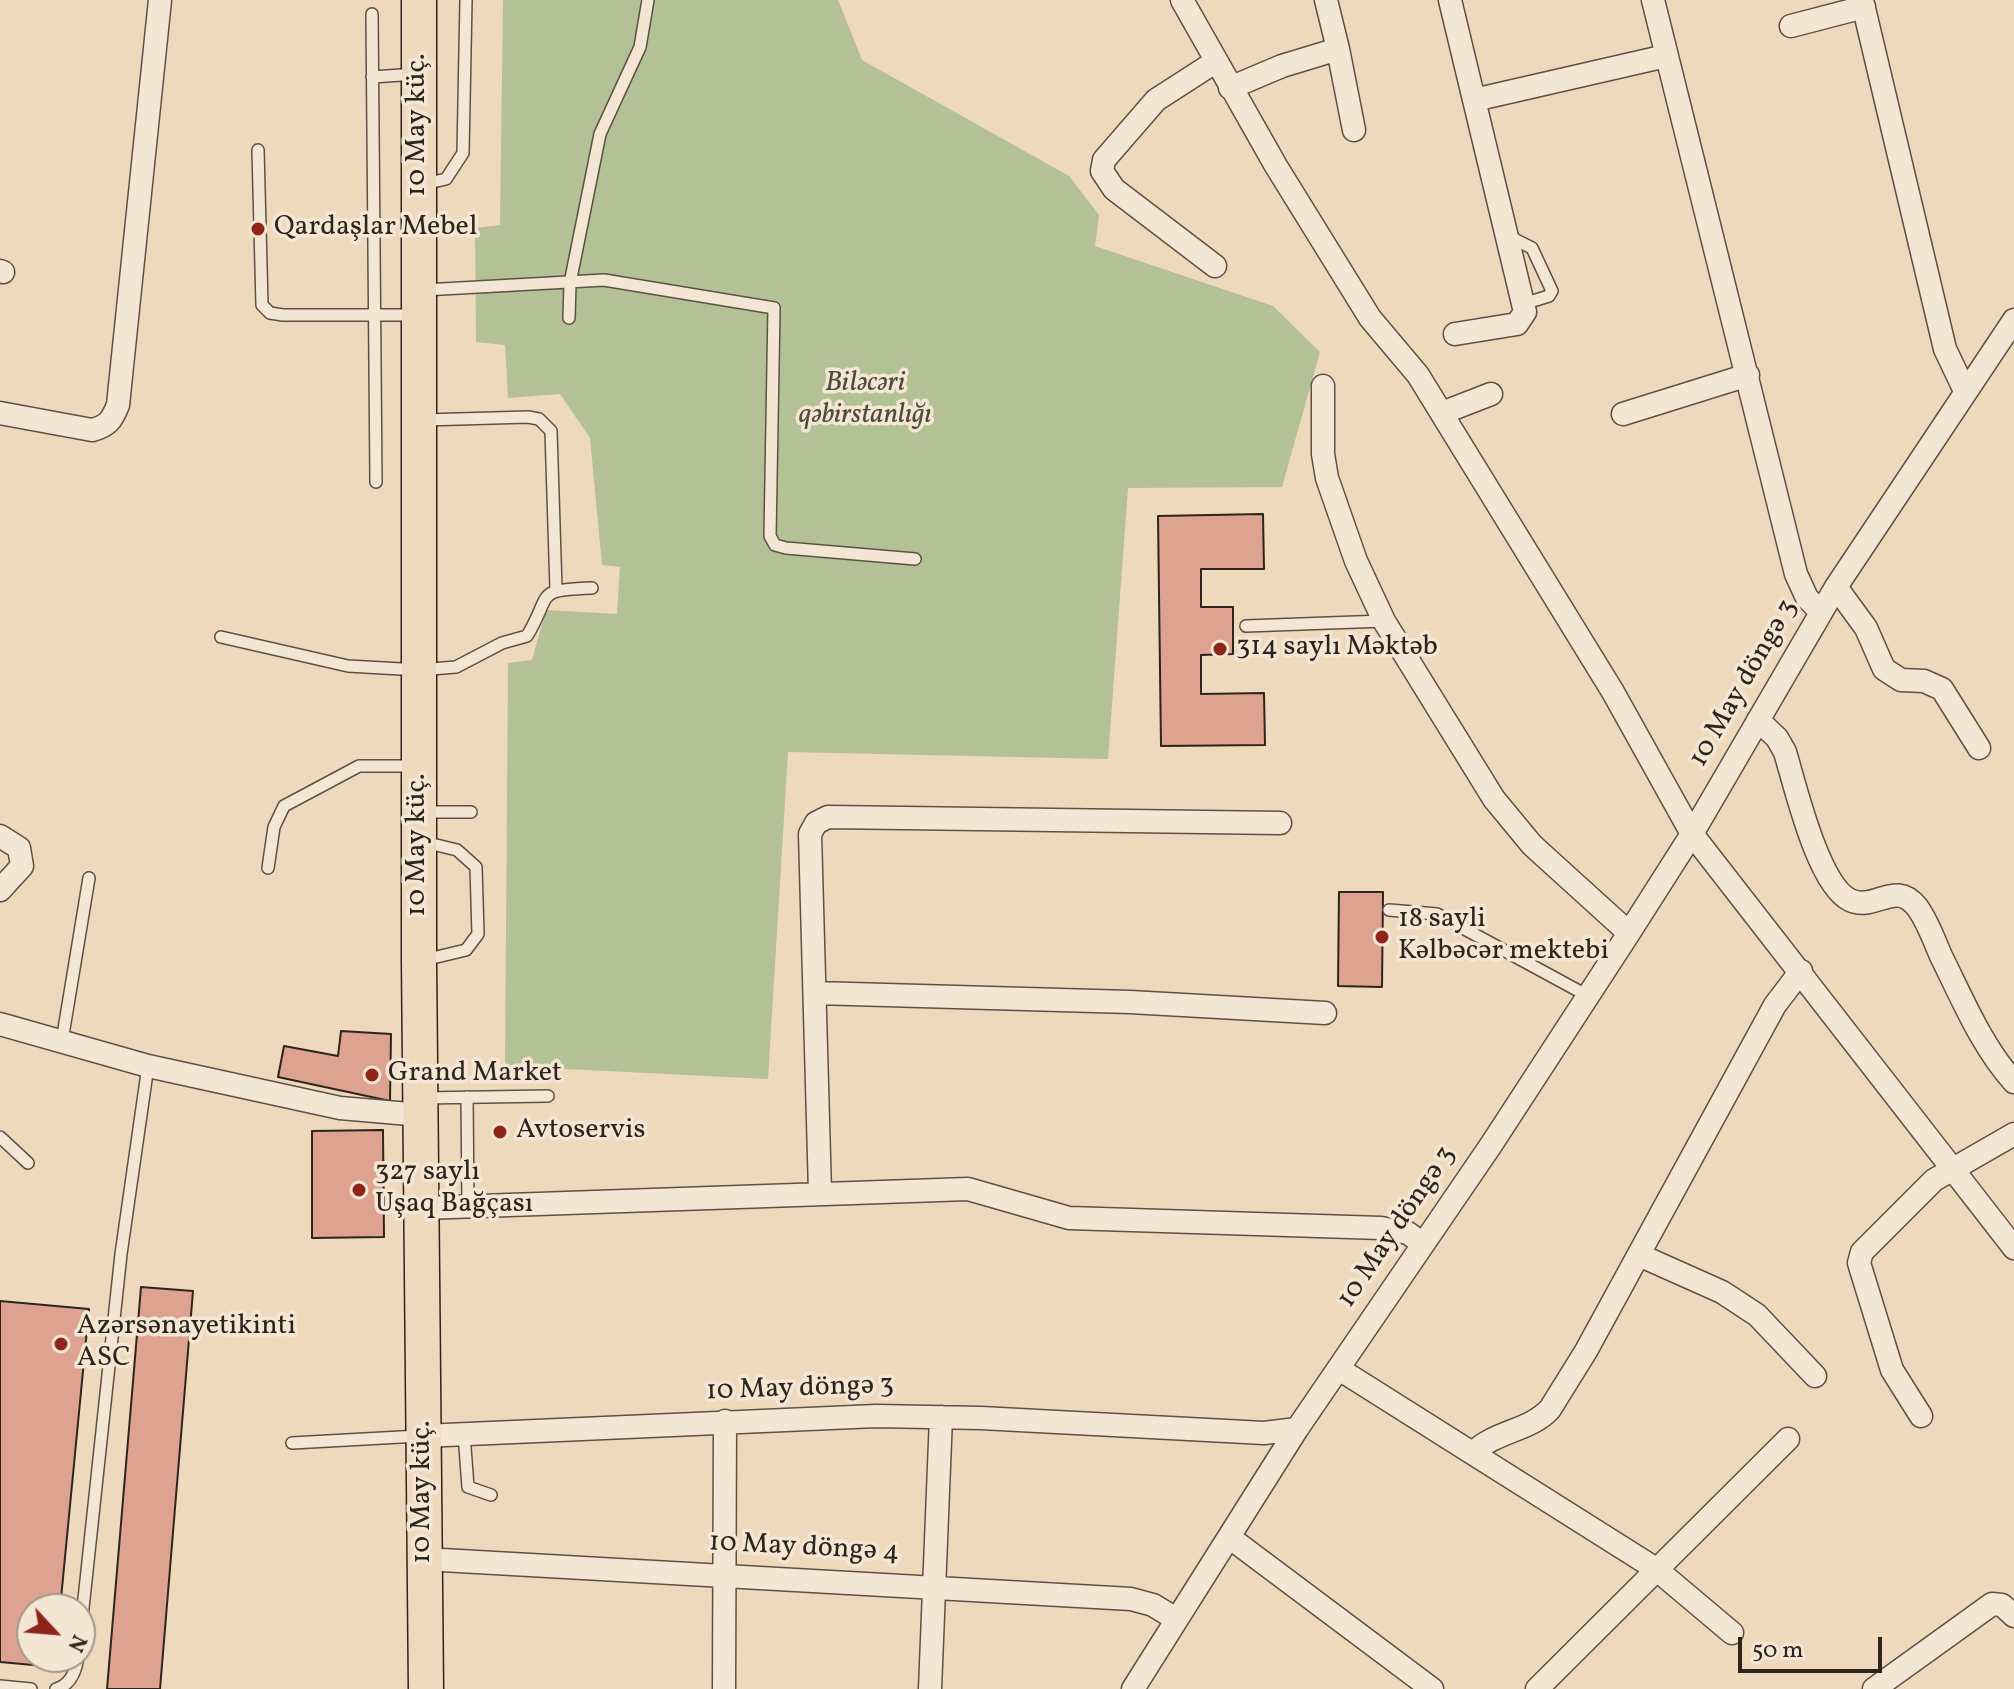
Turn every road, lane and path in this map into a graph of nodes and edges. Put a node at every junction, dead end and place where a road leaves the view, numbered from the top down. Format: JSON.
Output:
{"nodes":[{"id":1,"x":160,"y":0,"type":"edge"},
{"id":2,"x":419,"y":0,"type":"edge"},
{"id":3,"x":466,"y":0,"type":"edge"},
{"id":4,"x":648,"y":0,"type":"edge"},
{"id":5,"x":1182,"y":0,"type":"edge"},
{"id":6,"x":1326,"y":0,"type":"edge"},
{"id":7,"x":1450,"y":0,"type":"edge"},
{"id":8,"x":1653,"y":0,"type":"edge"},
{"id":9,"x":1863,"y":4,"type":"edge"},
{"id":10,"x":372,"y":14,"type":"dead end"},
{"id":11,"x":1791,"y":26,"type":"dead end"},
{"id":12,"x":1338,"y":49,"type":"junction"},
{"id":13,"x":1666,"y":56,"type":"junction"},
{"id":14,"x":1215,"y":62,"type":"junction"},
{"id":15,"x":419,"y":74,"type":"junction"},
{"id":16,"x":372,"y":77,"type":"junction"},
{"id":17,"x":1230,"y":88,"type":"junction"},
{"id":18,"x":1474,"y":100,"type":"junction"},
{"id":19,"x":1354,"y":130,"type":"dead end"},
{"id":20,"x":258,"y":150,"type":"dead end"},
{"id":21,"x":419,"y":185,"type":"junction"},
{"id":22,"x":1507,"y":236,"type":"junction"},
{"id":23,"x":1215,"y":266,"type":"dead end"},
{"id":24,"x":570,"y":283,"type":"junction"},
{"id":25,"x":419,"y":303,"type":"junction"},
{"id":26,"x":1523,"y":304,"type":"junction"},
{"id":27,"x":374,"y":315,"type":"junction"},
{"id":28,"x":569,"y":318,"type":"dead end"},
{"id":29,"x":2014,"y":320,"type":"edge"},
{"id":30,"x":1455,"y":334,"type":"dead end"},
{"id":31,"x":1748,"y":375,"type":"junction"},
{"id":32,"x":1323,"y":386,"type":"dead end"},
{"id":33,"x":1965,"y":391,"type":"junction"},
{"id":34,"x":1491,"y":394,"type":"dead end"},
{"id":35,"x":0,"y":413,"type":"edge"},
{"id":36,"x":1442,"y":413,"type":"junction"},
{"id":37,"x":1623,"y":414,"type":"dead end"},
{"id":38,"x":419,"y":420,"type":"junction"},
{"id":39,"x":376,"y":482,"type":"dead end"},
{"id":40,"x":915,"y":559,"type":"dead end"},
{"id":41,"x":1836,"y":587,"type":"junction"},
{"id":42,"x":592,"y":588,"type":"dead end"},
{"id":43,"x":556,"y":589,"type":"junction"},
{"id":44,"x":1821,"y":612,"type":"junction"},
{"id":45,"x":1384,"y":621,"type":"junction"},
{"id":46,"x":1246,"y":626,"type":"dead end"},
{"id":47,"x":221,"y":637,"type":"dead end"},
{"id":48,"x":419,"y":670,"type":"junction"},
{"id":49,"x":1758,"y":720,"type":"junction"},
{"id":50,"x":1979,"y":748,"type":"dead end"},
{"id":51,"x":419,"y":767,"type":"junction"},
{"id":52,"x":471,"y":812,"type":"dead end"},
{"id":53,"x":1280,"y":823,"type":"dead end"},
{"id":54,"x":419,"y":827,"type":"junction"},
{"id":55,"x":1692,"y":834,"type":"junction"},
{"id":56,"x":0,"y":836,"type":"edge"},
{"id":57,"x":268,"y":868,"type":"dead end"},
{"id":58,"x":89,"y":878,"type":"dead end"},
{"id":59,"x":0,"y":890,"type":"edge"},
{"id":60,"x":1389,"y":910,"type":"dead end"},
{"id":61,"x":1629,"y":933,"type":"junction"},
{"id":62,"x":419,"y":961,"type":"junction"},
{"id":63,"x":1801,"y":971,"type":"junction"},
{"id":64,"x":816,"y":993,"type":"junction"},
{"id":65,"x":1588,"y":996,"type":"junction"},
{"id":66,"x":1325,"y":1013,"type":"dead end"},
{"id":67,"x":0,"y":1024,"type":"edge"},
{"id":68,"x":62,"y":1041,"type":"junction"},
{"id":69,"x":148,"y":1066,"type":"junction"},
{"id":70,"x":2014,"y":1082,"type":"edge"},
{"id":71,"x":548,"y":1096,"type":"dead end"},
{"id":72,"x":467,"y":1097,"type":"junction"},
{"id":73,"x":421,"y":1107,"type":"junction"},
{"id":74,"x":2014,"y":1134,"type":"edge"},
{"id":75,"x":0,"y":1137,"type":"edge"},
{"id":76,"x":28,"y":1163,"type":"dead end"},
{"id":77,"x":1953,"y":1167,"type":"junction"},
{"id":78,"x":820,"y":1192,"type":"junction"},
{"id":79,"x":468,"y":1206,"type":"junction"},
{"id":80,"x":423,"y":1208,"type":"junction"},
{"id":81,"x":1423,"y":1244,"type":"junction"},
{"id":82,"x":2014,"y":1248,"type":"edge"},
{"id":83,"x":1639,"y":1255,"type":"junction"},
{"id":84,"x":1339,"y":1369,"type":"junction"},
{"id":85,"x":1815,"y":1376,"type":"dead end"},
{"id":86,"x":1921,"y":1416,"type":"dead end"},
{"id":87,"x":941,"y":1417,"type":"junction"},
{"id":88,"x":725,"y":1421,"type":"junction"},
{"id":89,"x":1297,"y":1429,"type":"junction"},
{"id":90,"x":464,"y":1434,"type":"junction"},
{"id":91,"x":423,"y":1436,"type":"junction"},
{"id":92,"x":1788,"y":1439,"type":"dead end"},
{"id":93,"x":292,"y":1443,"type":"dead end"},
{"id":94,"x":1473,"y":1453,"type":"junction"},
{"id":95,"x":491,"y":1495,"type":"dead end"},
{"id":96,"x":1229,"y":1537,"type":"junction"},
{"id":97,"x":424,"y":1559,"type":"junction"},
{"id":98,"x":1656,"y":1569,"type":"junction"},
{"id":99,"x":726,"y":1574,"type":"junction"},
{"id":100,"x":932,"y":1585,"type":"junction"},
{"id":101,"x":85,"y":1593,"type":"edge"},
{"id":102,"x":2014,"y":1616,"type":"edge"},
{"id":103,"x":1176,"y":1619,"type":"junction"},
{"id":104,"x":1732,"y":1633,"type":"dead end"},
{"id":105,"x":74,"y":1673,"type":"edge"},
{"id":106,"x":0,"y":1686,"type":"edge"},
{"id":107,"x":31,"y":1689,"type":"edge"},
{"id":108,"x":56,"y":1689,"type":"edge"},
{"id":109,"x":426,"y":1689,"type":"edge"},
{"id":110,"x":724,"y":1689,"type":"edge"},
{"id":111,"x":930,"y":1689,"type":"edge"},
{"id":112,"x":1133,"y":1689,"type":"edge"},
{"id":113,"x":1432,"y":1689,"type":"edge"},
{"id":114,"x":1537,"y":1689,"type":"edge"},
{"id":115,"x":1874,"y":1689,"type":"edge"}],
"edges":[{"from":1,"to":35,"type":"street"},
{"from":2,"to":15,"type":"main road","name":"10 May küç."},
{"from":3,"to":21,"type":"lane"},
{"from":4,"to":24,"type":"lane"},
{"from":5,"to":14,"type":"street"},
{"from":6,"to":12,"type":"street"},
{"from":7,"to":18,"type":"street"},
{"from":8,"to":13,"type":"street"},
{"from":9,"to":11,"type":"street"},
{"from":9,"to":33,"type":"street"},
{"from":10,"to":16,"type":"lane"},
{"from":12,"to":17,"type":"street"},
{"from":12,"to":19,"type":"street"},
{"from":13,"to":18,"type":"street"},
{"from":13,"to":31,"type":"street"},
{"from":14,"to":17,"type":"street"},
{"from":14,"to":23,"type":"street"},
{"from":15,"to":16,"type":"lane"},
{"from":15,"to":21,"type":"main road","name":"10 May küç."},
{"from":16,"to":27,"type":"lane"},
{"from":17,"to":36,"type":"street"},
{"from":18,"to":22,"type":"street"},
{"from":20,"to":27,"type":"lane"},
{"from":21,"to":25,"type":"main road","name":"10 May küç."},
{"from":22,"to":26,"type":"street"},
{"from":22,"to":26,"type":"lane"},
{"from":24,"to":25,"type":"lane"},
{"from":24,"to":28,"type":"lane"},
{"from":24,"to":40,"type":"lane"},
{"from":25,"to":27,"type":"lane"},
{"from":25,"to":38,"type":"main road","name":"10 May küç."},
{"from":26,"to":30,"type":"street"},
{"from":27,"to":39,"type":"lane"},
{"from":29,"to":33,"type":"street","name":"10 May döngə 3"},
{"from":31,"to":37,"type":"street"},
{"from":31,"to":44,"type":"street"},
{"from":32,"to":45,"type":"street"},
{"from":33,"to":41,"type":"street","name":"10 May döngə 3"},
{"from":34,"to":36,"type":"street"},
{"from":36,"to":55,"type":"street"},
{"from":38,"to":43,"type":"lane"},
{"from":38,"to":48,"type":"main road","name":"10 May küç."},
{"from":41,"to":44,"type":"street","name":"10 May döngə 3"},
{"from":41,"to":50,"type":"street"},
{"from":42,"to":43,"type":"lane"},
{"from":43,"to":48,"type":"lane"},
{"from":44,"to":49,"type":"street","name":"10 May döngə 3"},
{"from":45,"to":46,"type":"lane"},
{"from":45,"to":61,"type":"street"},
{"from":47,"to":48,"type":"lane"},
{"from":48,"to":51,"type":"main road","name":"10 May küç."},
{"from":49,"to":55,"type":"street","name":"10 May döngə 3"},
{"from":49,"to":70,"type":"street"},
{"from":51,"to":54,"type":"main road","name":"10 May küç."},
{"from":51,"to":57,"type":"lane"},
{"from":52,"to":54,"type":"lane"},
{"from":53,"to":64,"type":"street"},
{"from":54,"to":62,"type":"main road","name":"10 May küç."},
{"from":54,"to":62,"type":"lane"},
{"from":55,"to":61,"type":"street","name":"10 May döngə 3"},
{"from":55,"to":63,"type":"street"},
{"from":56,"to":59,"type":"street"},
{"from":58,"to":68,"type":"lane"},
{"from":60,"to":65,"type":"lane"},
{"from":61,"to":65,"type":"street","name":"10 May döngə 3"},
{"from":62,"to":73,"type":"main road","name":"10 May küç."},
{"from":63,"to":77,"type":"street"},
{"from":63,"to":83,"type":"street"},
{"from":64,"to":66,"type":"street"},
{"from":64,"to":78,"type":"street"},
{"from":65,"to":81,"type":"street","name":"10 May döngə 3"},
{"from":67,"to":68,"type":"street"},
{"from":68,"to":69,"type":"street"},
{"from":69,"to":73,"type":"street"},
{"from":69,"to":101,"type":"lane"},
{"from":71,"to":72,"type":"lane"},
{"from":72,"to":73,"type":"lane"},
{"from":72,"to":79,"type":"lane"},
{"from":73,"to":80,"type":"main road","name":"10 May küç."},
{"from":74,"to":77,"type":"street"},
{"from":75,"to":76,"type":"lane"},
{"from":77,"to":82,"type":"street"},
{"from":77,"to":86,"type":"street"},
{"from":78,"to":79,"type":"street"},
{"from":78,"to":81,"type":"street"},
{"from":79,"to":80,"type":"street"},
{"from":80,"to":91,"type":"main road","name":"10 May küç."},
{"from":81,"to":84,"type":"street","name":"10 May döngə 3"},
{"from":83,"to":85,"type":"street"},
{"from":83,"to":94,"type":"street"},
{"from":84,"to":89,"type":"street","name":"10 May döngə 3"},
{"from":84,"to":94,"type":"street"},
{"from":87,"to":88,"type":"street","name":"10 May döngə 3"},
{"from":87,"to":89,"type":"street","name":"10 May döngə 3"},
{"from":87,"to":100,"type":"street"},
{"from":88,"to":90,"type":"street","name":"10 May döngə 3"},
{"from":88,"to":99,"type":"street"},
{"from":89,"to":96,"type":"street"},
{"from":90,"to":91,"type":"street","name":"10 May döngə 3"},
{"from":90,"to":95,"type":"lane"},
{"from":91,"to":93,"type":"lane"},
{"from":91,"to":97,"type":"main road","name":"10 May küç."},
{"from":92,"to":98,"type":"street"},
{"from":94,"to":98,"type":"street"},
{"from":96,"to":103,"type":"street"},
{"from":96,"to":113,"type":"street"},
{"from":97,"to":99,"type":"street","name":"10 May döngə 4"},
{"from":97,"to":109,"type":"main road","name":"10 May küç."},
{"from":98,"to":104,"type":"street"},
{"from":98,"to":114,"type":"street"},
{"from":99,"to":100,"type":"street","name":"10 May döngə 4"},
{"from":99,"to":110,"type":"street"},
{"from":100,"to":103,"type":"street","name":"10 May döngə 4"},
{"from":100,"to":111,"type":"street"},
{"from":102,"to":115,"type":"street"},
{"from":103,"to":112,"type":"street"},
{"from":105,"to":108,"type":"lane"},
{"from":106,"to":107,"type":"lane"}]}
